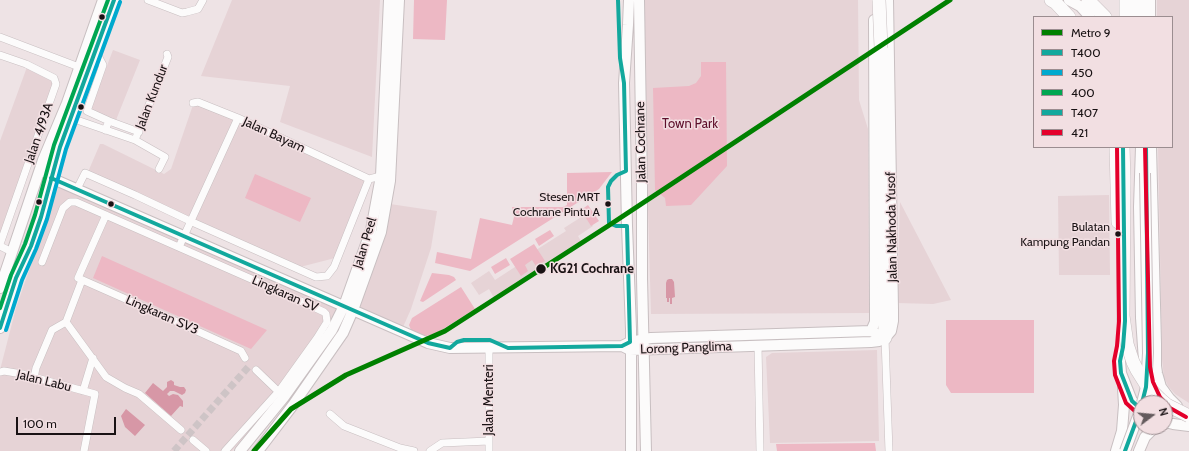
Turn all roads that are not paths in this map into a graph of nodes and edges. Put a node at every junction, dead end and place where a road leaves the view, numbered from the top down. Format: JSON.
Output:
{"nodes":[{"id":1,"x":102,"y":0,"type":"edge"},
{"id":2,"x":114,"y":0,"type":"edge"},
{"id":3,"x":148,"y":0,"type":"edge"},
{"id":4,"x":203,"y":0,"type":"edge"},
{"id":5,"x":390,"y":0,"type":"edge"},
{"id":6,"x":399,"y":0,"type":"edge"},
{"id":7,"x":629,"y":0,"type":"edge"},
{"id":8,"x":639,"y":0,"type":"edge"},
{"id":9,"x":873,"y":0,"type":"edge"},
{"id":10,"x":879,"y":0,"type":"edge"},
{"id":11,"x":888,"y":0,"type":"edge"},
{"id":12,"x":1051,"y":0,"type":"edge"},
{"id":13,"x":1062,"y":0,"type":"edge"},
{"id":14,"x":1069,"y":0,"type":"edge"},
{"id":15,"x":1088,"y":0,"type":"edge"},
{"id":16,"x":1126,"y":0,"type":"edge"},
{"id":17,"x":1133,"y":0,"type":"edge"},
{"id":18,"x":1142,"y":0,"type":"edge"},
{"id":19,"x":1150,"y":0,"type":"edge"},
{"id":20,"x":1068,"y":16,"type":"edge"},
{"id":21,"x":1077,"y":16,"type":"edge"},
{"id":22,"x":1089,"y":16,"type":"edge"},
{"id":23,"x":1104,"y":16,"type":"edge"},
{"id":24,"x":1126,"y":16,"type":"edge"},
{"id":25,"x":1134,"y":16,"type":"edge"},
{"id":26,"x":1143,"y":16,"type":"edge"},
{"id":27,"x":1150,"y":16,"type":"edge"},
{"id":28,"x":890,"y":31,"type":"junction"},
{"id":29,"x":874,"y":32,"type":"junction"},
{"id":30,"x":0,"y":37,"type":"edge"},
{"id":31,"x":96,"y":52,"type":"junction"},
{"id":32,"x":167,"y":54,"type":"dead end"},
{"id":33,"x":0,"y":55,"type":"edge"},
{"id":34,"x":79,"y":68,"type":"junction"},
{"id":35,"x":193,"y":103,"type":"dead end"},
{"id":36,"x":71,"y":118,"type":"junction"},
{"id":37,"x":238,"y":118,"type":"junction"},
{"id":38,"x":109,"y":121,"type":"junction"},
{"id":39,"x":105,"y":130,"type":"junction"},
{"id":40,"x":139,"y":132,"type":"junction"},
{"id":41,"x":135,"y":140,"type":"junction"},
{"id":42,"x":1116,"y":148,"type":"edge"},
{"id":43,"x":1123,"y":148,"type":"edge"},
{"id":44,"x":1123,"y":148,"type":"edge"},
{"id":45,"x":1128,"y":148,"type":"edge"},
{"id":46,"x":1128,"y":148,"type":"edge"},
{"id":47,"x":1141,"y":148,"type":"edge"},
{"id":48,"x":1146,"y":148,"type":"edge"},
{"id":49,"x":1151,"y":148,"type":"edge"},
{"id":50,"x":43,"y":160,"type":"junction"},
{"id":51,"x":159,"y":169,"type":"dead end"},
{"id":52,"x":1123,"y":174,"type":"junction"},
{"id":53,"x":381,"y":176,"type":"junction"},
{"id":54,"x":51,"y":178,"type":"junction"},
{"id":55,"x":369,"y":179,"type":"junction"},
{"id":56,"x":78,"y":190,"type":"junction"},
{"id":57,"x":106,"y":215,"type":"junction"},
{"id":58,"x":190,"y":221,"type":"junction"},
{"id":59,"x":184,"y":236,"type":"junction"},
{"id":60,"x":0,"y":245,"type":"edge"},
{"id":61,"x":179,"y":247,"type":"junction"},
{"id":62,"x":12,"y":252,"type":"junction"},
{"id":63,"x":42,"y":262,"type":"dead end"},
{"id":64,"x":4,"y":265,"type":"edge"},
{"id":65,"x":81,"y":278,"type":"junction"},
{"id":66,"x":0,"y":288,"type":"edge"},
{"id":67,"x":330,"y":300,"type":"junction"},
{"id":68,"x":1122,"y":306,"type":"junction"},
{"id":69,"x":349,"y":308,"type":"junction"},
{"id":70,"x":66,"y":322,"type":"junction"},
{"id":71,"x":336,"y":322,"type":"junction"},
{"id":72,"x":0,"y":328,"type":"edge"},
{"id":73,"x":872,"y":330,"type":"junction"},
{"id":74,"x":885,"y":338,"type":"junction"},
{"id":75,"x":644,"y":344,"type":"junction"},
{"id":76,"x":758,"y":345,"type":"junction"},
{"id":77,"x":628,"y":346,"type":"junction"},
{"id":78,"x":489,"y":348,"type":"junction"},
{"id":79,"x":93,"y":358,"type":"junction"},
{"id":80,"x":245,"y":358,"type":"dead end"},
{"id":81,"x":308,"y":364,"type":"junction"},
{"id":82,"x":1,"y":370,"type":"edge"},
{"id":83,"x":256,"y":370,"type":"dead end"},
{"id":84,"x":316,"y":371,"type":"junction"},
{"id":85,"x":34,"y":378,"type":"junction"},
{"id":86,"x":1123,"y":380,"type":"junction"},
{"id":87,"x":83,"y":391,"type":"junction"},
{"id":88,"x":282,"y":394,"type":"junction"},
{"id":89,"x":1144,"y":395,"type":"edge"},
{"id":90,"x":1151,"y":395,"type":"edge"},
{"id":91,"x":1133,"y":402,"type":"edge"},
{"id":92,"x":1189,"y":412,"type":"edge"},
{"id":93,"x":1173,"y":413,"type":"edge"},
{"id":94,"x":330,"y":414,"type":"dead end"},
{"id":95,"x":1189,"y":416,"type":"edge"},
{"id":96,"x":1133,"y":419,"type":"edge"},
{"id":97,"x":1189,"y":421,"type":"edge"},
{"id":98,"x":1173,"y":424,"type":"edge"},
{"id":99,"x":1189,"y":426,"type":"edge"},
{"id":100,"x":181,"y":430,"type":"dead end"},
{"id":101,"x":1133,"y":430,"type":"edge"},
{"id":102,"x":1122,"y":431,"type":"junction"},
{"id":103,"x":1145,"y":435,"type":"edge"},
{"id":104,"x":193,"y":440,"type":"dead end"},
{"id":105,"x":489,"y":441,"type":"junction"},
{"id":106,"x":84,"y":451,"type":"edge"},
{"id":107,"x":206,"y":451,"type":"edge"},
{"id":108,"x":226,"y":451,"type":"edge"},
{"id":109,"x":240,"y":451,"type":"edge"},
{"id":110,"x":258,"y":451,"type":"edge"},
{"id":111,"x":414,"y":451,"type":"edge"},
{"id":112,"x":430,"y":451,"type":"edge"},
{"id":113,"x":489,"y":451,"type":"edge"},
{"id":114,"x":631,"y":451,"type":"edge"},
{"id":115,"x":646,"y":451,"type":"edge"},
{"id":116,"x":760,"y":451,"type":"edge"},
{"id":117,"x":889,"y":451,"type":"edge"},
{"id":118,"x":1116,"y":451,"type":"edge"},
{"id":119,"x":1125,"y":451,"type":"edge"},
{"id":120,"x":1139,"y":451,"type":"edge"}],
"edges":[{"from":1,"to":34,"type":"street"},
{"from":2,"to":31,"type":"street"},
{"from":3,"to":4,"type":"street"},
{"from":5,"to":53,"type":"street","name":"Jalan Peel"},
{"from":6,"to":69,"type":"street","name":"Jalan Peel"},
{"from":7,"to":77,"type":"street","name":"Jalan Cochrane"},
{"from":8,"to":75,"type":"street","name":"Jalan Cochrane"},
{"from":9,"to":29,"type":"street","name":"Jalan Nakhoda Yusof"},
{"from":10,"to":74,"type":"highway","bridge":true},
{"from":11,"to":28,"type":"street","name":"Jalan Nakhoda Yusof"},
{"from":12,"to":20,"type":"highway"},
{"from":13,"to":21,"type":"highway"},
{"from":14,"to":22,"type":"street"},
{"from":15,"to":23,"type":"highway"},
{"from":16,"to":24,"type":"highway"},
{"from":17,"to":25,"type":"street"},
{"from":18,"to":26,"type":"street"},
{"from":19,"to":27,"type":"street"},
{"from":28,"to":29,"type":"street"},
{"from":28,"to":74,"type":"street","name":"Jalan Nakhoda Yusof"},
{"from":29,"to":73,"type":"street","name":"Jalan Nakhoda Yusof"},
{"from":30,"to":34,"type":"street"},
{"from":31,"to":36,"type":"street"},
{"from":31,"to":38,"type":"street"},
{"from":32,"to":40,"type":"street","name":"Jalan Kundur"},
{"from":33,"to":60,"type":"street","name":"Jalan 4/93A"},
{"from":34,"to":50,"type":"street"},
{"from":35,"to":37,"type":"street"},
{"from":36,"to":39,"type":"street"},
{"from":36,"to":54,"type":"street"},
{"from":37,"to":55,"type":"street","name":"Jalan Bayam"},
{"from":37,"to":58,"type":"street","name":"Jalan Bayam"},
{"from":38,"to":39,"type":"street"},
{"from":38,"to":40,"type":"street"},
{"from":39,"to":41,"type":"street"},
{"from":40,"to":41,"type":"street","name":"Jalan Kundur"},
{"from":41,"to":51,"type":"street"},
{"from":42,"to":68,"type":"highway"},
{"from":43,"to":68,"type":"highway","bridge":true},
{"from":44,"to":52,"type":"street"},
{"from":45,"to":68,"type":"highway","bridge":true},
{"from":46,"to":52,"type":"street"},
{"from":47,"to":92,"type":"street"},
{"from":48,"to":89,"type":"street","bridge":true},
{"from":49,"to":92,"type":"street"},
{"from":50,"to":54,"type":"street"},
{"from":50,"to":62,"type":"street"},
{"from":52,"to":86,"type":"street"},
{"from":53,"to":55,"type":"street"},
{"from":53,"to":69,"type":"street","name":"Jalan Peel"},
{"from":54,"to":56,"type":"street","name":"Lorong Panglima"},
{"from":54,"to":62,"type":"street"},
{"from":54,"to":72,"type":"street"},
{"from":55,"to":58,"type":"street"},
{"from":56,"to":58,"type":"street"},
{"from":56,"to":59,"type":"street","name":"Lorong Panglima"},
{"from":57,"to":61,"type":"street","name":"Lingkaran SV"},
{"from":57,"to":63,"type":"street","name":"Lingkaran SV"},
{"from":57,"to":65,"type":"street"},
{"from":58,"to":59,"type":"street","name":"Jalan Bayam"},
{"from":59,"to":61,"type":"street","name":"Jalan Bayam"},
{"from":59,"to":67,"type":"street","name":"Lorong Panglima"},
{"from":60,"to":62,"type":"street","name":"Jalan 4/93A"},
{"from":61,"to":88,"type":"street","name":"Lingkaran SV"},
{"from":62,"to":64,"type":"street"},
{"from":64,"to":66,"type":"street"},
{"from":65,"to":70,"type":"street"},
{"from":65,"to":80,"type":"street","name":"Lingkaran SV3"},
{"from":67,"to":69,"type":"street","name":"Lorong Panglima"},
{"from":67,"to":71,"type":"street"},
{"from":68,"to":90,"type":"highway"},
{"from":68,"to":95,"type":"highway","bridge":true},
{"from":69,"to":71,"type":"street","name":"Jalan Peel"},
{"from":69,"to":78,"type":"street","name":"Lorong Panglima"},
{"from":69,"to":84,"type":"street","name":"Jalan Peel"},
{"from":70,"to":79,"type":"street"},
{"from":70,"to":85,"type":"street"},
{"from":71,"to":81,"type":"street","name":"Jalan Peel"},
{"from":73,"to":74,"type":"street"},
{"from":73,"to":75,"type":"street","name":"Lorong Panglima"},
{"from":74,"to":76,"type":"street","name":"Lorong Panglima"},
{"from":74,"to":117,"type":"street","name":"Jalan Nakhoda Yusof"},
{"from":75,"to":76,"type":"street","name":"Lorong Panglima"},
{"from":75,"to":77,"type":"street","name":"Lorong Panglima"},
{"from":75,"to":115,"type":"street","name":"Jalan Cochrane"},
{"from":76,"to":116,"type":"street"},
{"from":77,"to":78,"type":"street","name":"Lorong Panglima"},
{"from":77,"to":114,"type":"street","name":"Jalan Cochrane"},
{"from":78,"to":105,"type":"street","name":"Jalan Menteri"},
{"from":79,"to":87,"type":"street"},
{"from":79,"to":100,"type":"street"},
{"from":81,"to":84,"type":"street"},
{"from":81,"to":88,"type":"street","name":"Jalan Peel"},
{"from":82,"to":85,"type":"street","name":"Jalan Labu"},
{"from":83,"to":88,"type":"street"},
{"from":84,"to":110,"type":"street","name":"Jalan Peel"},
{"from":85,"to":87,"type":"street","name":"Jalan Labu"},
{"from":86,"to":91,"type":"street"},
{"from":86,"to":102,"type":"street"},
{"from":87,"to":106,"type":"street","name":"Jalan Labu"},
{"from":88,"to":108,"type":"street","name":"Lingkaran SV"},
{"from":88,"to":109,"type":"street","name":"Jalan Peel"},
{"from":93,"to":97,"type":"highway"},
{"from":94,"to":111,"type":"street"},
{"from":96,"to":102,"type":"street"},
{"from":98,"to":99,"type":"street"},
{"from":101,"to":119,"type":"street","bridge":true},
{"from":102,"to":118,"type":"street"},
{"from":103,"to":120,"type":"street"},
{"from":104,"to":107,"type":"street"},
{"from":105,"to":112,"type":"street"},
{"from":105,"to":113,"type":"street","name":"Jalan Menteri"}]}
